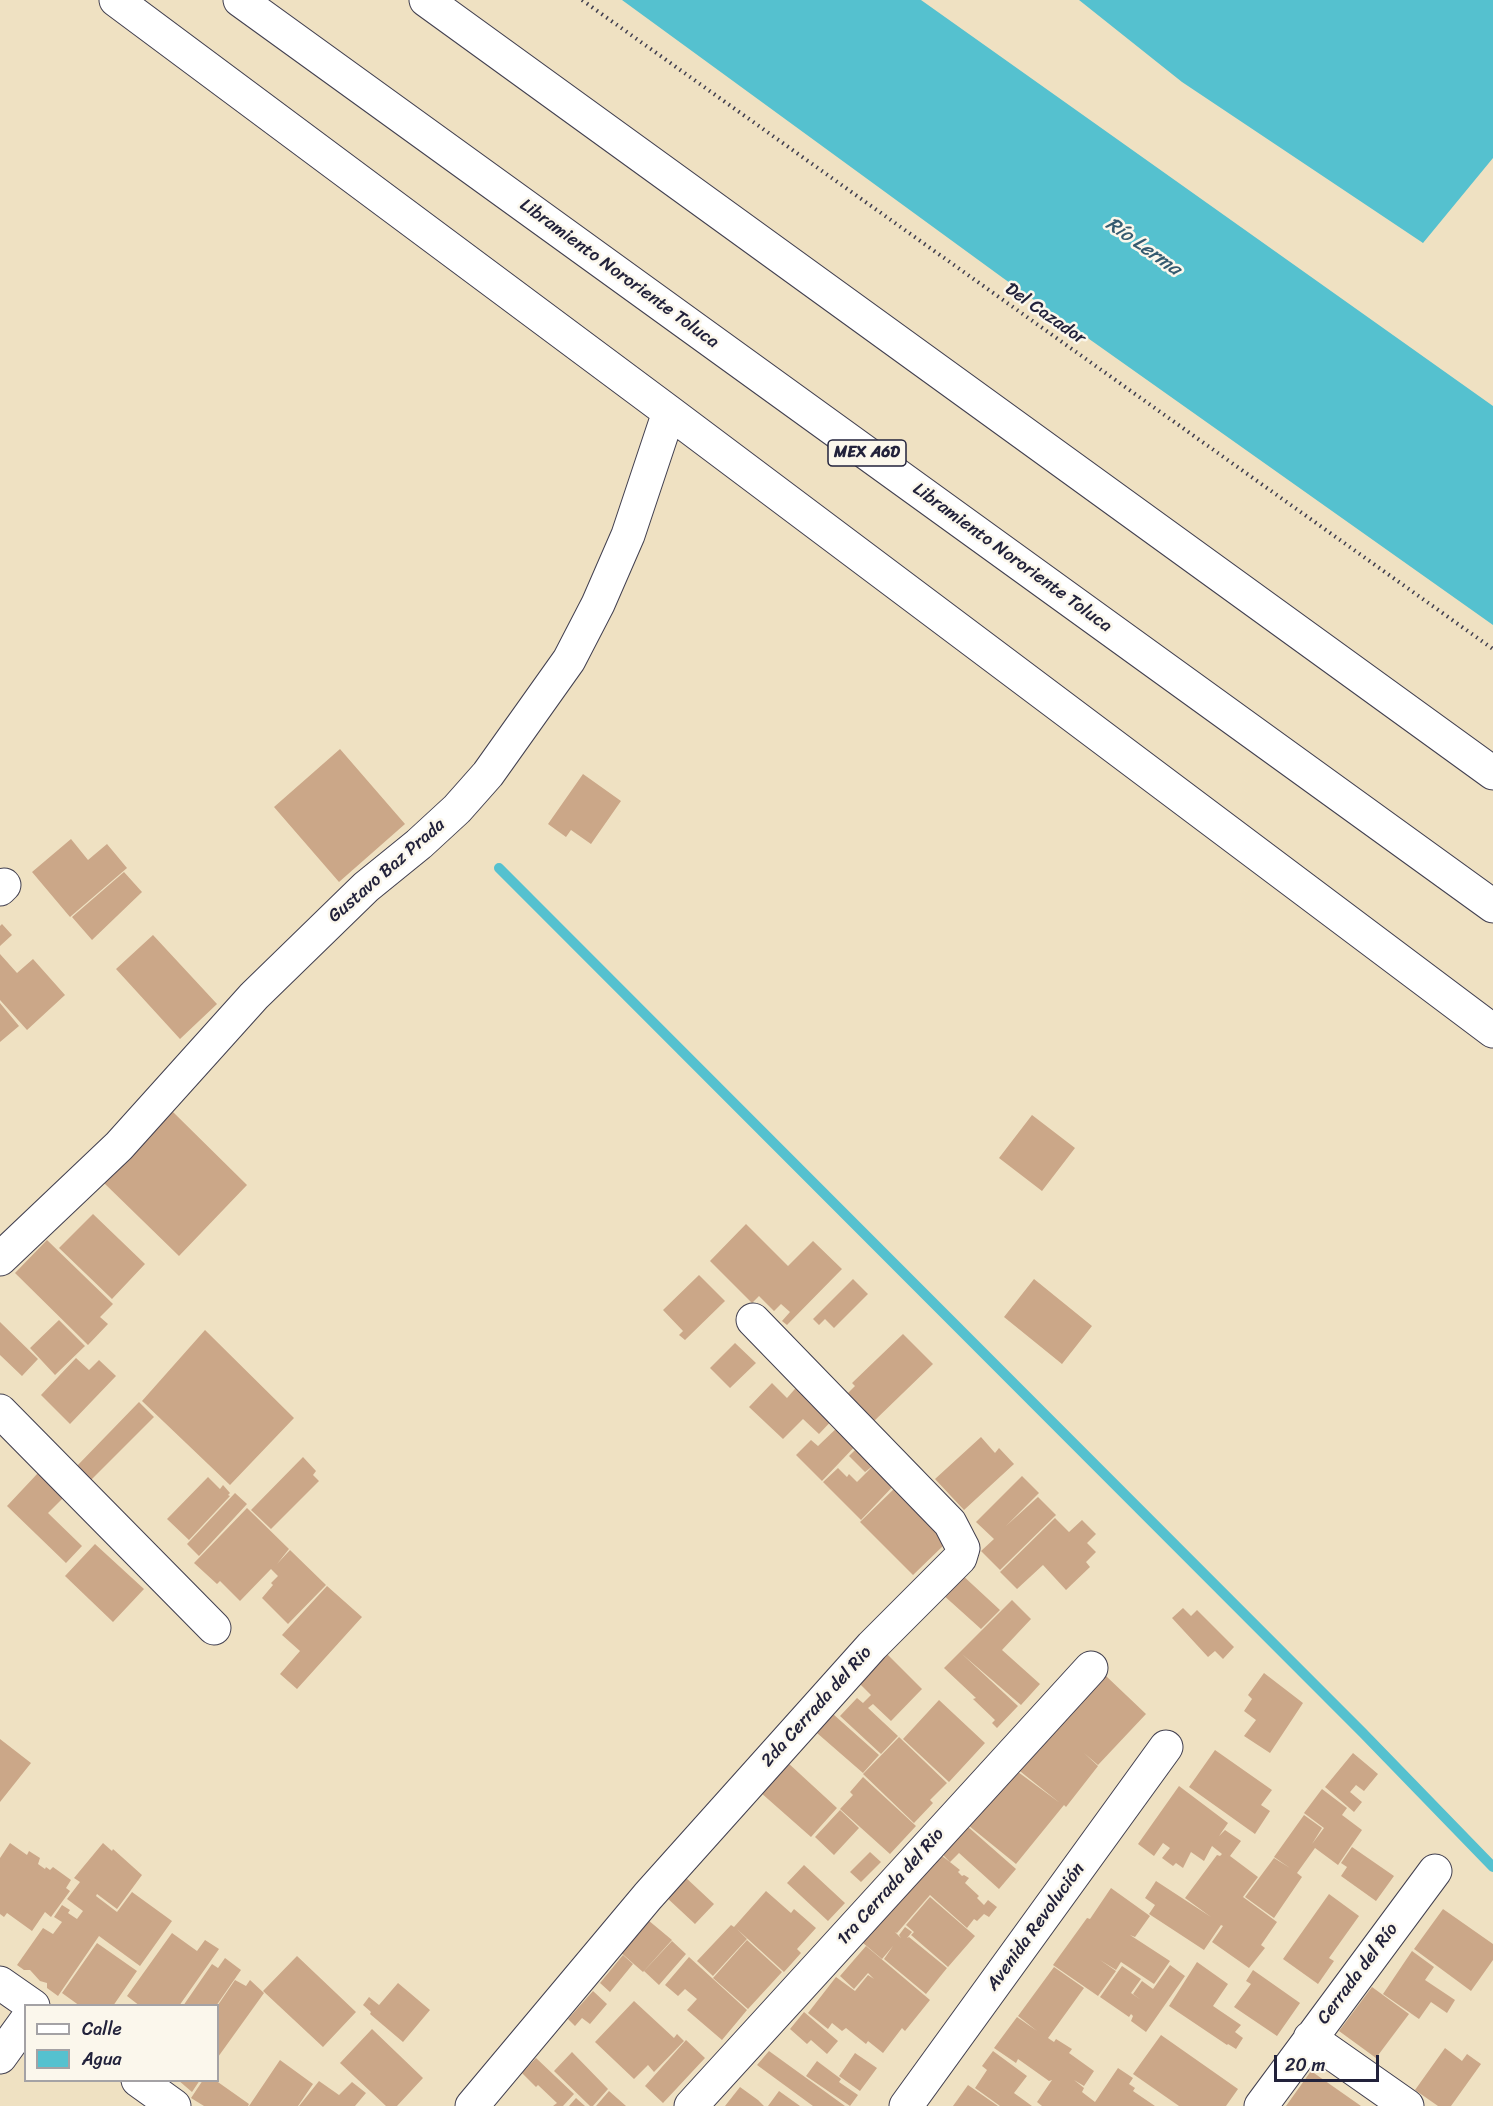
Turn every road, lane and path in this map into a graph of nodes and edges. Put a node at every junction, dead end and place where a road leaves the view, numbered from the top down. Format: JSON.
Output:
{"nodes":[{"id":1,"x":116,"y":0,"type":"edge"},
{"id":2,"x":240,"y":0,"type":"edge"},
{"id":3,"x":426,"y":0,"type":"edge"},
{"id":4,"x":582,"y":0,"type":"edge"},
{"id":5,"x":669,"y":412,"type":"junction"},
{"id":6,"x":1493,"y":649,"type":"edge"},
{"id":7,"x":1493,"y":773,"type":"edge"},
{"id":8,"x":1493,"y":906,"type":"edge"},
{"id":9,"x":1493,"y":1031,"type":"edge"},
{"id":10,"x":0,"y":1260,"type":"edge"},
{"id":11,"x":753,"y":1320,"type":"dead end"},
{"id":12,"x":0,"y":1411,"type":"edge"},
{"id":13,"x":214,"y":1628,"type":"dead end"},
{"id":14,"x":1091,"y":1668,"type":"dead end"},
{"id":15,"x":1166,"y":1747,"type":"dead end"},
{"id":16,"x":1435,"y":1871,"type":"dead end"},
{"id":17,"x":0,"y":1983,"type":"edge"},
{"id":18,"x":30,"y":2004,"type":"edge"},
{"id":19,"x":24,"y":2023,"type":"edge"},
{"id":20,"x":1310,"y":2038,"type":"junction"},
{"id":21,"x":0,"y":2057,"type":"edge"},
{"id":22,"x":141,"y":2082,"type":"edge"},
{"id":23,"x":174,"y":2106,"type":"edge"},
{"id":24,"x":472,"y":2106,"type":"edge"},
{"id":25,"x":691,"y":2106,"type":"edge"},
{"id":26,"x":906,"y":2106,"type":"edge"},
{"id":27,"x":1261,"y":2106,"type":"edge"},
{"id":28,"x":1407,"y":2106,"type":"edge"}],
"edges":[{"from":1,"to":5,"type":"main road"},
{"from":2,"to":8,"type":"main road","name":"Libramiento Nororiente Toluca","number":"MEX A6D"},
{"from":3,"to":7,"type":"main road"},
{"from":4,"to":6,"type":"path","name":"Del Cazador"},
{"from":5,"to":9,"type":"main road"},
{"from":5,"to":10,"type":"main road","name":"Gustavo Baz Prada"},
{"from":11,"to":24,"type":"main road","name":"2da Cerrada del Rio"},
{"from":12,"to":13,"type":"main road"},
{"from":14,"to":25,"type":"main road","name":"1ra Cerrada del Rio"},
{"from":15,"to":26,"type":"main road","name":"Avenida Revolución"},
{"from":16,"to":20,"type":"main road","name":"Cerrada del Río"},
{"from":17,"to":18,"type":"main road"},
{"from":19,"to":21,"type":"main road"},
{"from":20,"to":27,"type":"main road","name":"Cerrada del Río"},
{"from":20,"to":28,"type":"main road"},
{"from":22,"to":23,"type":"main road"}]}
